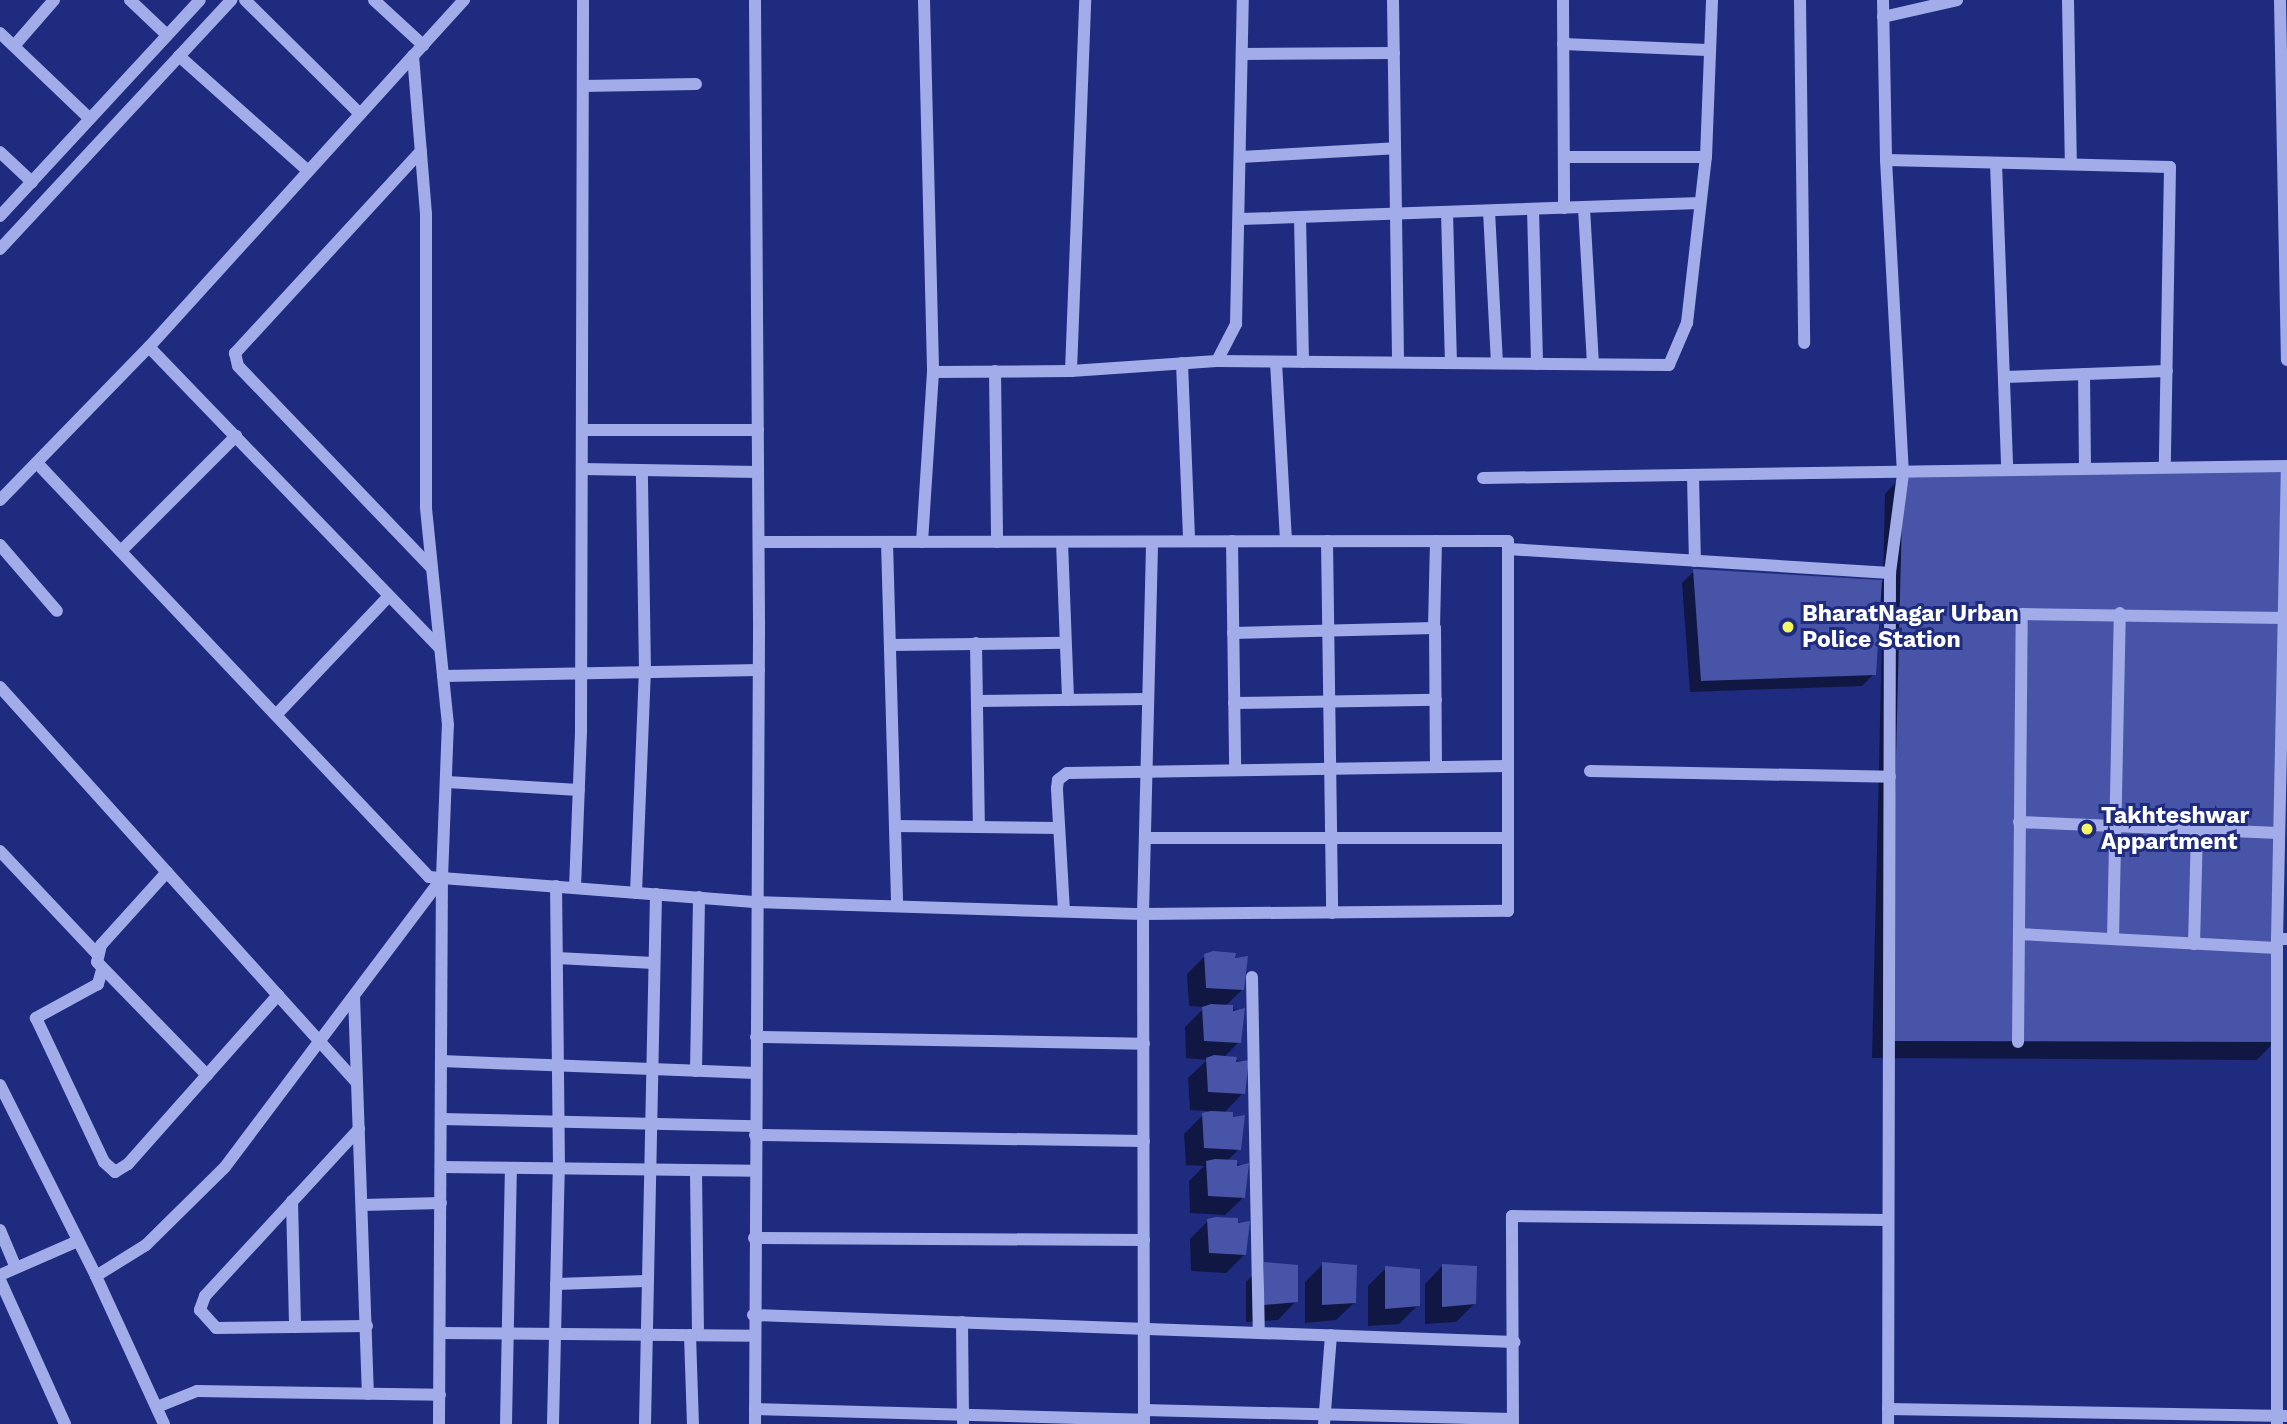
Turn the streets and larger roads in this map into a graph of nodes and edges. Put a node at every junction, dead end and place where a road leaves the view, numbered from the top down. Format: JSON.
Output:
{"nodes":[{"id":1,"x":54,"y":0,"type":"edge"},
{"id":2,"x":130,"y":0,"type":"edge"},
{"id":3,"x":230,"y":0,"type":"edge"},
{"id":4,"x":245,"y":0,"type":"edge"},
{"id":5,"x":374,"y":0,"type":"edge"},
{"id":6,"x":464,"y":0,"type":"edge"},
{"id":7,"x":583,"y":0,"type":"edge"},
{"id":8,"x":755,"y":0,"type":"edge"},
{"id":9,"x":925,"y":0,"type":"edge"},
{"id":10,"x":1084,"y":0,"type":"edge"},
{"id":11,"x":1243,"y":0,"type":"edge"},
{"id":12,"x":1393,"y":0,"type":"edge"},
{"id":13,"x":1563,"y":0,"type":"edge"},
{"id":14,"x":1712,"y":0,"type":"edge"},
{"id":15,"x":1800,"y":0,"type":"edge"},
{"id":16,"x":1883,"y":0,"type":"edge"},
{"id":17,"x":1957,"y":0,"type":"edge"},
{"id":18,"x":2068,"y":0,"type":"edge"},
{"id":19,"x":2280,"y":0,"type":"edge"},
{"id":20,"x":196,"y":1,"type":"edge"},
{"id":21,"x":1883,"y":17,"type":"junction"},
{"id":22,"x":2283,"y":20,"type":"edge"},
{"id":23,"x":0,"y":33,"type":"edge"},
{"id":24,"x":167,"y":35,"type":"junction"},
{"id":25,"x":1563,"y":44,"type":"junction"},
{"id":26,"x":423,"y":45,"type":"junction"},
{"id":27,"x":14,"y":46,"type":"junction"},
{"id":28,"x":1707,"y":50,"type":"junction"},
{"id":29,"x":1394,"y":53,"type":"junction"},
{"id":30,"x":1243,"y":54,"type":"junction"},
{"id":31,"x":178,"y":56,"type":"junction"},
{"id":32,"x":413,"y":56,"type":"junction"},
{"id":33,"x":696,"y":84,"type":"dead end"},
{"id":34,"x":583,"y":86,"type":"junction"},
{"id":35,"x":360,"y":114,"type":"junction"},
{"id":36,"x":89,"y":119,"type":"junction"},
{"id":37,"x":1395,"y":148,"type":"junction"},
{"id":38,"x":421,"y":151,"type":"junction"},
{"id":39,"x":0,"y":152,"type":"edge"},
{"id":40,"x":1241,"y":157,"type":"junction"},
{"id":41,"x":1706,"y":157,"type":"junction"},
{"id":42,"x":1564,"y":158,"type":"junction"},
{"id":43,"x":1886,"y":160,"type":"junction"},
{"id":44,"x":1996,"y":163,"type":"junction"},
{"id":45,"x":2071,"y":164,"type":"junction"},
{"id":46,"x":309,"y":171,"type":"junction"},
{"id":47,"x":32,"y":182,"type":"junction"},
{"id":48,"x":2285,"y":193,"type":"edge"},
{"id":49,"x":1700,"y":204,"type":"junction"},
{"id":50,"x":1564,"y":208,"type":"junction"},
{"id":51,"x":1584,"y":208,"type":"junction"},
{"id":52,"x":1533,"y":209,"type":"junction"},
{"id":53,"x":1489,"y":211,"type":"junction"},
{"id":54,"x":1447,"y":212,"type":"junction"},
{"id":55,"x":1396,"y":214,"type":"junction"},
{"id":56,"x":0,"y":216,"type":"edge"},
{"id":57,"x":1300,"y":217,"type":"junction"},
{"id":58,"x":1240,"y":219,"type":"junction"},
{"id":59,"x":0,"y":249,"type":"edge"},
{"id":60,"x":2286,"y":285,"type":"edge"},
{"id":61,"x":1804,"y":343,"type":"dead end"},
{"id":62,"x":149,"y":346,"type":"junction"},
{"id":63,"x":2287,"y":360,"type":"edge"},
{"id":64,"x":1217,"y":361,"type":"junction"},
{"id":65,"x":1276,"y":362,"type":"junction"},
{"id":66,"x":1303,"y":362,"type":"junction"},
{"id":67,"x":1398,"y":362,"type":"junction"},
{"id":68,"x":1182,"y":363,"type":"junction"},
{"id":69,"x":1451,"y":363,"type":"junction"},
{"id":70,"x":1496,"y":363,"type":"junction"},
{"id":71,"x":1536,"y":364,"type":"junction"},
{"id":72,"x":1593,"y":364,"type":"junction"},
{"id":73,"x":995,"y":371,"type":"junction"},
{"id":74,"x":1071,"y":371,"type":"junction"},
{"id":75,"x":2167,"y":371,"type":"junction"},
{"id":76,"x":933,"y":372,"type":"junction"},
{"id":77,"x":2084,"y":374,"type":"junction"},
{"id":78,"x":2004,"y":377,"type":"junction"},
{"id":79,"x":582,"y":430,"type":"junction"},
{"id":80,"x":758,"y":430,"type":"junction"},
{"id":81,"x":236,"y":436,"type":"junction"},
{"id":82,"x":37,"y":463,"type":"junction"},
{"id":83,"x":2287,"y":466,"type":"edge"},
{"id":84,"x":2165,"y":467,"type":"junction"},
{"id":85,"x":2085,"y":468,"type":"junction"},
{"id":86,"x":582,"y":469,"type":"junction"},
{"id":87,"x":642,"y":470,"type":"junction"},
{"id":88,"x":2007,"y":470,"type":"junction"},
{"id":89,"x":758,"y":472,"type":"junction"},
{"id":90,"x":1903,"y":474,"type":"junction"},
{"id":91,"x":1693,"y":476,"type":"junction"},
{"id":92,"x":1483,"y":478,"type":"dead end"},
{"id":93,"x":0,"y":500,"type":"edge"},
{"id":94,"x":1189,"y":541,"type":"junction"},
{"id":95,"x":1231,"y":541,"type":"junction"},
{"id":96,"x":1286,"y":541,"type":"junction"},
{"id":97,"x":1327,"y":541,"type":"junction"},
{"id":98,"x":1436,"y":541,"type":"junction"},
{"id":99,"x":759,"y":542,"type":"junction"},
{"id":100,"x":887,"y":542,"type":"junction"},
{"id":101,"x":922,"y":542,"type":"junction"},
{"id":102,"x":997,"y":542,"type":"junction"},
{"id":103,"x":1062,"y":542,"type":"junction"},
{"id":104,"x":1152,"y":542,"type":"junction"},
{"id":105,"x":0,"y":545,"type":"edge"},
{"id":106,"x":1508,"y":549,"type":"junction"},
{"id":107,"x":121,"y":551,"type":"junction"},
{"id":108,"x":1695,"y":561,"type":"junction"},
{"id":109,"x":432,"y":568,"type":"junction"},
{"id":110,"x":1890,"y":573,"type":"junction"},
{"id":111,"x":389,"y":596,"type":"junction"},
{"id":112,"x":57,"y":611,"type":"dead end"},
{"id":113,"x":2120,"y":613,"type":"junction"},
{"id":114,"x":2283,"y":618,"type":"junction"},
{"id":115,"x":1434,"y":628,"type":"junction"},
{"id":116,"x":1329,"y":631,"type":"junction"},
{"id":117,"x":1233,"y":633,"type":"junction"},
{"id":118,"x":976,"y":643,"type":"junction"},
{"id":119,"x":1064,"y":643,"type":"junction"},
{"id":120,"x":890,"y":645,"type":"junction"},
{"id":121,"x":440,"y":648,"type":"junction"},
{"id":122,"x":759,"y":670,"type":"junction"},
{"id":123,"x":645,"y":672,"type":"junction"},
{"id":124,"x":582,"y":673,"type":"junction"},
{"id":125,"x":443,"y":676,"type":"junction"},
{"id":126,"x":2,"y":695,"type":"edge"},
{"id":127,"x":1148,"y":699,"type":"junction"},
{"id":128,"x":1068,"y":700,"type":"junction"},
{"id":129,"x":1436,"y":700,"type":"junction"},
{"id":130,"x":977,"y":701,"type":"junction"},
{"id":131,"x":1331,"y":702,"type":"junction"},
{"id":132,"x":1234,"y":703,"type":"junction"},
{"id":133,"x":276,"y":715,"type":"junction"},
{"id":134,"x":1508,"y":766,"type":"junction"},
{"id":135,"x":1436,"y":767,"type":"junction"},
{"id":136,"x":1332,"y":768,"type":"junction"},
{"id":137,"x":1235,"y":769,"type":"junction"},
{"id":138,"x":1146,"y":770,"type":"junction"},
{"id":139,"x":1590,"y":771,"type":"dead end"},
{"id":140,"x":1890,"y":777,"type":"junction"},
{"id":141,"x":447,"y":782,"type":"junction"},
{"id":142,"x":579,"y":790,"type":"junction"},
{"id":143,"x":2019,"y":822,"type":"junction"},
{"id":144,"x":895,"y":826,"type":"junction"},
{"id":145,"x":979,"y":827,"type":"junction"},
{"id":146,"x":2116,"y":827,"type":"junction"},
{"id":147,"x":1059,"y":828,"type":"junction"},
{"id":148,"x":2197,"y":830,"type":"junction"},
{"id":149,"x":2279,"y":833,"type":"junction"},
{"id":150,"x":1145,"y":838,"type":"junction"},
{"id":151,"x":1332,"y":838,"type":"junction"},
{"id":152,"x":1508,"y":838,"type":"junction"},
{"id":153,"x":0,"y":851,"type":"edge"},
{"id":154,"x":167,"y":872,"type":"junction"},
{"id":155,"x":442,"y":878,"type":"junction"},
{"id":156,"x":556,"y":886,"type":"junction"},
{"id":157,"x":575,"y":888,"type":"junction"},
{"id":158,"x":636,"y":893,"type":"junction"},
{"id":159,"x":656,"y":894,"type":"junction"},
{"id":160,"x":699,"y":897,"type":"junction"},
{"id":161,"x":757,"y":902,"type":"junction"},
{"id":162,"x":897,"y":906,"type":"junction"},
{"id":163,"x":1065,"y":911,"type":"junction"},
{"id":164,"x":1332,"y":913,"type":"junction"},
{"id":165,"x":1143,"y":914,"type":"junction"},
{"id":166,"x":2019,"y":934,"type":"junction"},
{"id":167,"x":2113,"y":939,"type":"junction"},
{"id":168,"x":2280,"y":942,"type":"edge"},
{"id":169,"x":2194,"y":944,"type":"junction"},
{"id":170,"x":96,"y":953,"type":"junction"},
{"id":171,"x":557,"y":958,"type":"junction"},
{"id":172,"x":654,"y":963,"type":"junction"},
{"id":173,"x":102,"y":970,"type":"junction"},
{"id":174,"x":1252,"y":976,"type":"dead end"},
{"id":175,"x":278,"y":995,"type":"junction"},
{"id":176,"x":354,"y":996,"type":"junction"},
{"id":177,"x":2282,"y":1019,"type":"edge"},
{"id":178,"x":756,"y":1037,"type":"junction"},
{"id":179,"x":2018,"y":1042,"type":"dead end"},
{"id":180,"x":320,"y":1043,"type":"junction"},
{"id":181,"x":1144,"y":1044,"type":"junction"},
{"id":182,"x":441,"y":1061,"type":"junction"},
{"id":183,"x":558,"y":1065,"type":"junction"},
{"id":184,"x":651,"y":1069,"type":"junction"},
{"id":185,"x":696,"y":1071,"type":"junction"},
{"id":186,"x":756,"y":1073,"type":"junction"},
{"id":187,"x":207,"y":1075,"type":"junction"},
{"id":188,"x":358,"y":1083,"type":"junction"},
{"id":189,"x":0,"y":1086,"type":"edge"},
{"id":190,"x":441,"y":1119,"type":"junction"},
{"id":191,"x":555,"y":1122,"type":"junction"},
{"id":192,"x":650,"y":1124,"type":"junction"},
{"id":193,"x":359,"y":1129,"type":"junction"},
{"id":194,"x":755,"y":1130,"type":"junction"},
{"id":195,"x":1144,"y":1141,"type":"junction"},
{"id":196,"x":441,"y":1167,"type":"junction"},
{"id":197,"x":511,"y":1168,"type":"junction"},
{"id":198,"x":559,"y":1169,"type":"junction"},
{"id":199,"x":649,"y":1170,"type":"junction"},
{"id":200,"x":696,"y":1171,"type":"junction"},
{"id":201,"x":755,"y":1171,"type":"junction"},
{"id":202,"x":2282,"y":1195,"type":"edge"},
{"id":203,"x":292,"y":1201,"type":"junction"},
{"id":204,"x":441,"y":1203,"type":"junction"},
{"id":205,"x":362,"y":1205,"type":"junction"},
{"id":206,"x":1888,"y":1220,"type":"junction"},
{"id":207,"x":0,"y":1230,"type":"edge"},
{"id":208,"x":754,"y":1238,"type":"junction"},
{"id":209,"x":1144,"y":1240,"type":"junction"},
{"id":210,"x":78,"y":1241,"type":"junction"},
{"id":211,"x":16,"y":1268,"type":"junction"},
{"id":212,"x":96,"y":1276,"type":"junction"},
{"id":213,"x":0,"y":1278,"type":"edge"},
{"id":214,"x":2282,"y":1280,"type":"edge"},
{"id":215,"x":646,"y":1281,"type":"junction"},
{"id":216,"x":556,"y":1284,"type":"junction"},
{"id":217,"x":753,"y":1315,"type":"junction"},
{"id":218,"x":962,"y":1322,"type":"junction"},
{"id":219,"x":367,"y":1326,"type":"junction"},
{"id":220,"x":295,"y":1327,"type":"junction"},
{"id":221,"x":1145,"y":1329,"type":"junction"},
{"id":222,"x":440,"y":1333,"type":"junction"},
{"id":223,"x":1259,"y":1333,"type":"junction"},
{"id":224,"x":507,"y":1334,"type":"junction"},
{"id":225,"x":555,"y":1334,"type":"junction"},
{"id":226,"x":645,"y":1335,"type":"junction"},
{"id":227,"x":694,"y":1335,"type":"junction"},
{"id":228,"x":1331,"y":1335,"type":"junction"},
{"id":229,"x":754,"y":1336,"type":"junction"},
{"id":230,"x":1515,"y":1342,"type":"junction"},
{"id":231,"x":368,"y":1394,"type":"junction"},
{"id":232,"x":440,"y":1395,"type":"junction"},
{"id":233,"x":157,"y":1407,"type":"junction"},
{"id":234,"x":755,"y":1409,"type":"junction"},
{"id":235,"x":1888,"y":1409,"type":"junction"},
{"id":236,"x":1144,"y":1418,"type":"edge"},
{"id":237,"x":2280,"y":1418,"type":"edge"},
{"id":238,"x":963,"y":1420,"type":"edge"},
{"id":239,"x":1324,"y":1420,"type":"edge"},
{"id":240,"x":1513,"y":1422,"type":"edge"},
{"id":241,"x":65,"y":1424,"type":"edge"},
{"id":242,"x":164,"y":1424,"type":"edge"},
{"id":243,"x":439,"y":1424,"type":"edge"},
{"id":244,"x":506,"y":1424,"type":"edge"},
{"id":245,"x":553,"y":1424,"type":"edge"},
{"id":246,"x":645,"y":1424,"type":"edge"},
{"id":247,"x":693,"y":1424,"type":"edge"},
{"id":248,"x":755,"y":1424,"type":"edge"},
{"id":249,"x":1888,"y":1424,"type":"edge"}],
"edges":[{"from":1,"to":27,"type":"street"},
{"from":2,"to":24,"type":"street"},
{"from":3,"to":31,"type":"street"},
{"from":4,"to":35,"type":"street"},
{"from":5,"to":26,"type":"street"},
{"from":6,"to":26,"type":"street"},
{"from":7,"to":34,"type":"street"},
{"from":8,"to":80,"type":"street"},
{"from":9,"to":76,"type":"street"},
{"from":10,"to":74,"type":"street"},
{"from":11,"to":30,"type":"street"},
{"from":12,"to":29,"type":"street"},
{"from":13,"to":25,"type":"street"},
{"from":14,"to":28,"type":"street"},
{"from":15,"to":61,"type":"street"},
{"from":16,"to":21,"type":"street"},
{"from":17,"to":21,"type":"street"},
{"from":18,"to":45,"type":"street"},
{"from":19,"to":22,"type":"street"},
{"from":20,"to":24,"type":"street"},
{"from":21,"to":43,"type":"street"},
{"from":22,"to":48,"type":"street"},
{"from":23,"to":27,"type":"street"},
{"from":24,"to":36,"type":"street"},
{"from":25,"to":28,"type":"street"},
{"from":25,"to":42,"type":"street"},
{"from":26,"to":32,"type":"street"},
{"from":27,"to":36,"type":"street"},
{"from":28,"to":41,"type":"street"},
{"from":29,"to":30,"type":"street"},
{"from":29,"to":37,"type":"street"},
{"from":30,"to":40,"type":"street"},
{"from":31,"to":46,"type":"street"},
{"from":31,"to":59,"type":"street"},
{"from":32,"to":35,"type":"street"},
{"from":32,"to":38,"type":"street"},
{"from":33,"to":34,"type":"street"},
{"from":34,"to":79,"type":"street"},
{"from":35,"to":46,"type":"street"},
{"from":36,"to":47,"type":"street"},
{"from":37,"to":40,"type":"street"},
{"from":37,"to":55,"type":"street"},
{"from":38,"to":109,"type":"street"},
{"from":38,"to":109,"type":"street"},
{"from":39,"to":47,"type":"street"},
{"from":40,"to":58,"type":"street"},
{"from":41,"to":42,"type":"street"},
{"from":41,"to":49,"type":"street"},
{"from":42,"to":50,"type":"street"},
{"from":43,"to":44,"type":"street"},
{"from":43,"to":90,"type":"street"},
{"from":44,"to":45,"type":"street"},
{"from":44,"to":78,"type":"street"},
{"from":45,"to":75,"type":"street"},
{"from":46,"to":62,"type":"street"},
{"from":47,"to":56,"type":"street"},
{"from":48,"to":60,"type":"street"},
{"from":49,"to":51,"type":"street"},
{"from":49,"to":72,"type":"street"},
{"from":50,"to":51,"type":"street"},
{"from":50,"to":52,"type":"street"},
{"from":51,"to":72,"type":"street"},
{"from":52,"to":53,"type":"street"},
{"from":52,"to":71,"type":"street"},
{"from":53,"to":54,"type":"street"},
{"from":53,"to":70,"type":"street"},
{"from":54,"to":55,"type":"street"},
{"from":54,"to":69,"type":"street"},
{"from":55,"to":57,"type":"street"},
{"from":55,"to":67,"type":"street"},
{"from":57,"to":58,"type":"street"},
{"from":57,"to":66,"type":"street"},
{"from":58,"to":64,"type":"street"},
{"from":60,"to":63,"type":"street"},
{"from":62,"to":81,"type":"street"},
{"from":62,"to":82,"type":"street"},
{"from":64,"to":65,"type":"street"},
{"from":64,"to":68,"type":"street"},
{"from":65,"to":66,"type":"street"},
{"from":65,"to":96,"type":"street"},
{"from":66,"to":67,"type":"street"},
{"from":67,"to":69,"type":"street"},
{"from":68,"to":74,"type":"street"},
{"from":68,"to":94,"type":"street"},
{"from":69,"to":70,"type":"street"},
{"from":70,"to":71,"type":"street"},
{"from":71,"to":72,"type":"street"},
{"from":73,"to":74,"type":"street"},
{"from":73,"to":76,"type":"street"},
{"from":73,"to":102,"type":"street"},
{"from":75,"to":77,"type":"street"},
{"from":75,"to":84,"type":"street"},
{"from":76,"to":101,"type":"street"},
{"from":77,"to":78,"type":"street"},
{"from":77,"to":85,"type":"street"},
{"from":78,"to":88,"type":"street"},
{"from":79,"to":80,"type":"street"},
{"from":79,"to":86,"type":"street"},
{"from":80,"to":89,"type":"street"},
{"from":81,"to":107,"type":"street"},
{"from":81,"to":111,"type":"street"},
{"from":82,"to":93,"type":"street"},
{"from":82,"to":107,"type":"street"},
{"from":83,"to":84,"type":"street"},
{"from":83,"to":114,"type":"street"},
{"from":84,"to":85,"type":"street"},
{"from":85,"to":88,"type":"street"},
{"from":86,"to":87,"type":"street"},
{"from":86,"to":124,"type":"street"},
{"from":87,"to":89,"type":"street"},
{"from":87,"to":123,"type":"street"},
{"from":88,"to":90,"type":"street"},
{"from":89,"to":99,"type":"street"},
{"from":90,"to":91,"type":"street"},
{"from":90,"to":110,"type":"street"},
{"from":91,"to":92,"type":"street"},
{"from":91,"to":108,"type":"street"},
{"from":94,"to":95,"type":"street"},
{"from":94,"to":104,"type":"street"},
{"from":95,"to":96,"type":"street"},
{"from":95,"to":117,"type":"street"},
{"from":96,"to":97,"type":"street"},
{"from":97,"to":98,"type":"street"},
{"from":97,"to":116,"type":"street"},
{"from":98,"to":106,"type":"street"},
{"from":98,"to":115,"type":"street"},
{"from":99,"to":100,"type":"street"},
{"from":99,"to":122,"type":"street"},
{"from":100,"to":101,"type":"street"},
{"from":100,"to":120,"type":"street"},
{"from":101,"to":102,"type":"street"},
{"from":102,"to":103,"type":"street"},
{"from":103,"to":104,"type":"street"},
{"from":103,"to":119,"type":"street"},
{"from":104,"to":127,"type":"street"},
{"from":105,"to":112,"type":"street"},
{"from":106,"to":108,"type":"street"},
{"from":106,"to":134,"type":"street"},
{"from":107,"to":133,"type":"street"},
{"from":108,"to":110,"type":"street"},
{"from":109,"to":121,"type":"street"},
{"from":110,"to":140,"type":"street"},
{"from":111,"to":121,"type":"street"},
{"from":111,"to":133,"type":"street"},
{"from":113,"to":114,"type":"street"},
{"from":113,"to":143,"type":"street"},
{"from":113,"to":146,"type":"street"},
{"from":114,"to":149,"type":"street"},
{"from":115,"to":116,"type":"street"},
{"from":115,"to":129,"type":"street"},
{"from":116,"to":117,"type":"street"},
{"from":116,"to":131,"type":"street"},
{"from":117,"to":132,"type":"street"},
{"from":118,"to":119,"type":"street"},
{"from":118,"to":120,"type":"street"},
{"from":118,"to":130,"type":"street"},
{"from":119,"to":128,"type":"street"},
{"from":120,"to":144,"type":"street"},
{"from":121,"to":125,"type":"street"},
{"from":122,"to":123,"type":"street"},
{"from":122,"to":161,"type":"street"},
{"from":123,"to":124,"type":"street"},
{"from":123,"to":158,"type":"street"},
{"from":124,"to":125,"type":"street"},
{"from":124,"to":142,"type":"street"},
{"from":125,"to":141,"type":"street"},
{"from":126,"to":154,"type":"street"},
{"from":127,"to":128,"type":"street"},
{"from":127,"to":138,"type":"street"},
{"from":128,"to":130,"type":"street"},
{"from":129,"to":131,"type":"street"},
{"from":129,"to":135,"type":"street"},
{"from":130,"to":145,"type":"street"},
{"from":131,"to":132,"type":"street"},
{"from":131,"to":136,"type":"street"},
{"from":132,"to":137,"type":"street"},
{"from":133,"to":155,"type":"street"},
{"from":134,"to":135,"type":"street"},
{"from":134,"to":152,"type":"street"},
{"from":135,"to":136,"type":"street"},
{"from":136,"to":137,"type":"street"},
{"from":136,"to":151,"type":"street"},
{"from":137,"to":138,"type":"street"},
{"from":138,"to":147,"type":"street"},
{"from":138,"to":150,"type":"street"},
{"from":139,"to":140,"type":"street"},
{"from":140,"to":206,"type":"street"},
{"from":141,"to":142,"type":"street"},
{"from":141,"to":155,"type":"street"},
{"from":142,"to":157,"type":"street"},
{"from":143,"to":146,"type":"street"},
{"from":143,"to":166,"type":"street"},
{"from":144,"to":145,"type":"street"},
{"from":144,"to":162,"type":"street"},
{"from":145,"to":147,"type":"street"},
{"from":146,"to":148,"type":"street"},
{"from":146,"to":167,"type":"street"},
{"from":147,"to":163,"type":"street"},
{"from":148,"to":149,"type":"street"},
{"from":148,"to":169,"type":"street"},
{"from":149,"to":168,"type":"street"},
{"from":150,"to":151,"type":"street"},
{"from":150,"to":165,"type":"street"},
{"from":151,"to":152,"type":"street"},
{"from":151,"to":164,"type":"street"},
{"from":152,"to":164,"type":"street"},
{"from":153,"to":170,"type":"street"},
{"from":154,"to":170,"type":"street"},
{"from":154,"to":175,"type":"street"},
{"from":155,"to":156,"type":"street"},
{"from":155,"to":176,"type":"street"},
{"from":155,"to":182,"type":"street"},
{"from":156,"to":157,"type":"street"},
{"from":156,"to":171,"type":"street"},
{"from":157,"to":158,"type":"street"},
{"from":158,"to":159,"type":"street"},
{"from":159,"to":160,"type":"street"},
{"from":159,"to":172,"type":"street"},
{"from":160,"to":161,"type":"street"},
{"from":160,"to":185,"type":"street"},
{"from":161,"to":162,"type":"street"},
{"from":161,"to":178,"type":"street"},
{"from":162,"to":163,"type":"street"},
{"from":163,"to":165,"type":"street"},
{"from":164,"to":165,"type":"street"},
{"from":165,"to":181,"type":"street"},
{"from":166,"to":167,"type":"street"},
{"from":166,"to":179,"type":"street"},
{"from":167,"to":169,"type":"street"},
{"from":168,"to":169,"type":"street"},
{"from":168,"to":177,"type":"street"},
{"from":170,"to":173,"type":"street"},
{"from":171,"to":172,"type":"street"},
{"from":171,"to":183,"type":"street"},
{"from":172,"to":184,"type":"street"},
{"from":173,"to":187,"type":"street"},
{"from":173,"to":187,"type":"street"},
{"from":174,"to":223,"type":"street"},
{"from":175,"to":180,"type":"street"},
{"from":175,"to":187,"type":"street"},
{"from":176,"to":180,"type":"street"},
{"from":176,"to":188,"type":"street"},
{"from":177,"to":202,"type":"street"},
{"from":178,"to":181,"type":"street"},
{"from":178,"to":186,"type":"street"},
{"from":180,"to":188,"type":"street"},
{"from":180,"to":212,"type":"street"},
{"from":181,"to":195,"type":"street"},
{"from":182,"to":183,"type":"street"},
{"from":182,"to":190,"type":"street"},
{"from":183,"to":184,"type":"street"},
{"from":183,"to":191,"type":"street"},
{"from":184,"to":185,"type":"street"},
{"from":184,"to":192,"type":"street"},
{"from":185,"to":186,"type":"street"},
{"from":186,"to":194,"type":"street"},
{"from":188,"to":193,"type":"street"},
{"from":189,"to":210,"type":"street"},
{"from":190,"to":191,"type":"street"},
{"from":190,"to":196,"type":"street"},
{"from":191,"to":192,"type":"street"},
{"from":191,"to":198,"type":"street"},
{"from":192,"to":194,"type":"street"},
{"from":192,"to":199,"type":"street"},
{"from":193,"to":203,"type":"street"},
{"from":193,"to":205,"type":"street"},
{"from":194,"to":195,"type":"street"},
{"from":194,"to":201,"type":"street"},
{"from":195,"to":209,"type":"street"},
{"from":196,"to":197,"type":"street"},
{"from":196,"to":204,"type":"street"},
{"from":197,"to":198,"type":"street"},
{"from":197,"to":224,"type":"street"},
{"from":198,"to":199,"type":"street"},
{"from":198,"to":216,"type":"street"},
{"from":199,"to":200,"type":"street"},
{"from":199,"to":215,"type":"street"},
{"from":200,"to":201,"type":"street"},
{"from":200,"to":227,"type":"street"},
{"from":201,"to":208,"type":"street"},
{"from":202,"to":214,"type":"street"},
{"from":203,"to":220,"type":"street"},
{"from":203,"to":220,"type":"street"},
{"from":204,"to":205,"type":"street"},
{"from":204,"to":222,"type":"street"},
{"from":205,"to":219,"type":"street"},
{"from":206,"to":230,"type":"street"},
{"from":206,"to":235,"type":"street"},
{"from":207,"to":211,"type":"street"},
{"from":208,"to":209,"type":"street"},
{"from":208,"to":217,"type":"street"},
{"from":209,"to":221,"type":"street"},
{"from":210,"to":211,"type":"street"},
{"from":210,"to":212,"type":"street"},
{"from":211,"to":213,"type":"street"},
{"from":212,"to":233,"type":"street"},
{"from":213,"to":241,"type":"street"},
{"from":214,"to":237,"type":"street"},
{"from":215,"to":216,"type":"street"},
{"from":215,"to":226,"type":"street"},
{"from":216,"to":225,"type":"street"},
{"from":217,"to":218,"type":"street"},
{"from":217,"to":229,"type":"street"},
{"from":218,"to":221,"type":"street"},
{"from":218,"to":238,"type":"street"},
{"from":219,"to":220,"type":"street"},
{"from":219,"to":231,"type":"street"},
{"from":221,"to":223,"type":"street"},
{"from":221,"to":236,"type":"street"},
{"from":222,"to":224,"type":"street"},
{"from":222,"to":232,"type":"street"},
{"from":223,"to":228,"type":"street"},
{"from":224,"to":225,"type":"street"},
{"from":224,"to":244,"type":"street"},
{"from":225,"to":226,"type":"street"},
{"from":225,"to":245,"type":"street"},
{"from":226,"to":227,"type":"street"},
{"from":226,"to":246,"type":"street"},
{"from":227,"to":229,"type":"street"},
{"from":227,"to":247,"type":"street"},
{"from":228,"to":230,"type":"street"},
{"from":228,"to":239,"type":"street"},
{"from":229,"to":234,"type":"street"},
{"from":230,"to":240,"type":"street"},
{"from":231,"to":232,"type":"street"},
{"from":231,"to":233,"type":"street"},
{"from":232,"to":243,"type":"street"},
{"from":233,"to":242,"type":"street"},
{"from":234,"to":238,"type":"street"},
{"from":234,"to":248,"type":"street"},
{"from":235,"to":237,"type":"street"},
{"from":235,"to":249,"type":"street"},
{"from":236,"to":238,"type":"street"},
{"from":236,"to":239,"type":"street"},
{"from":239,"to":240,"type":"street"}]}
